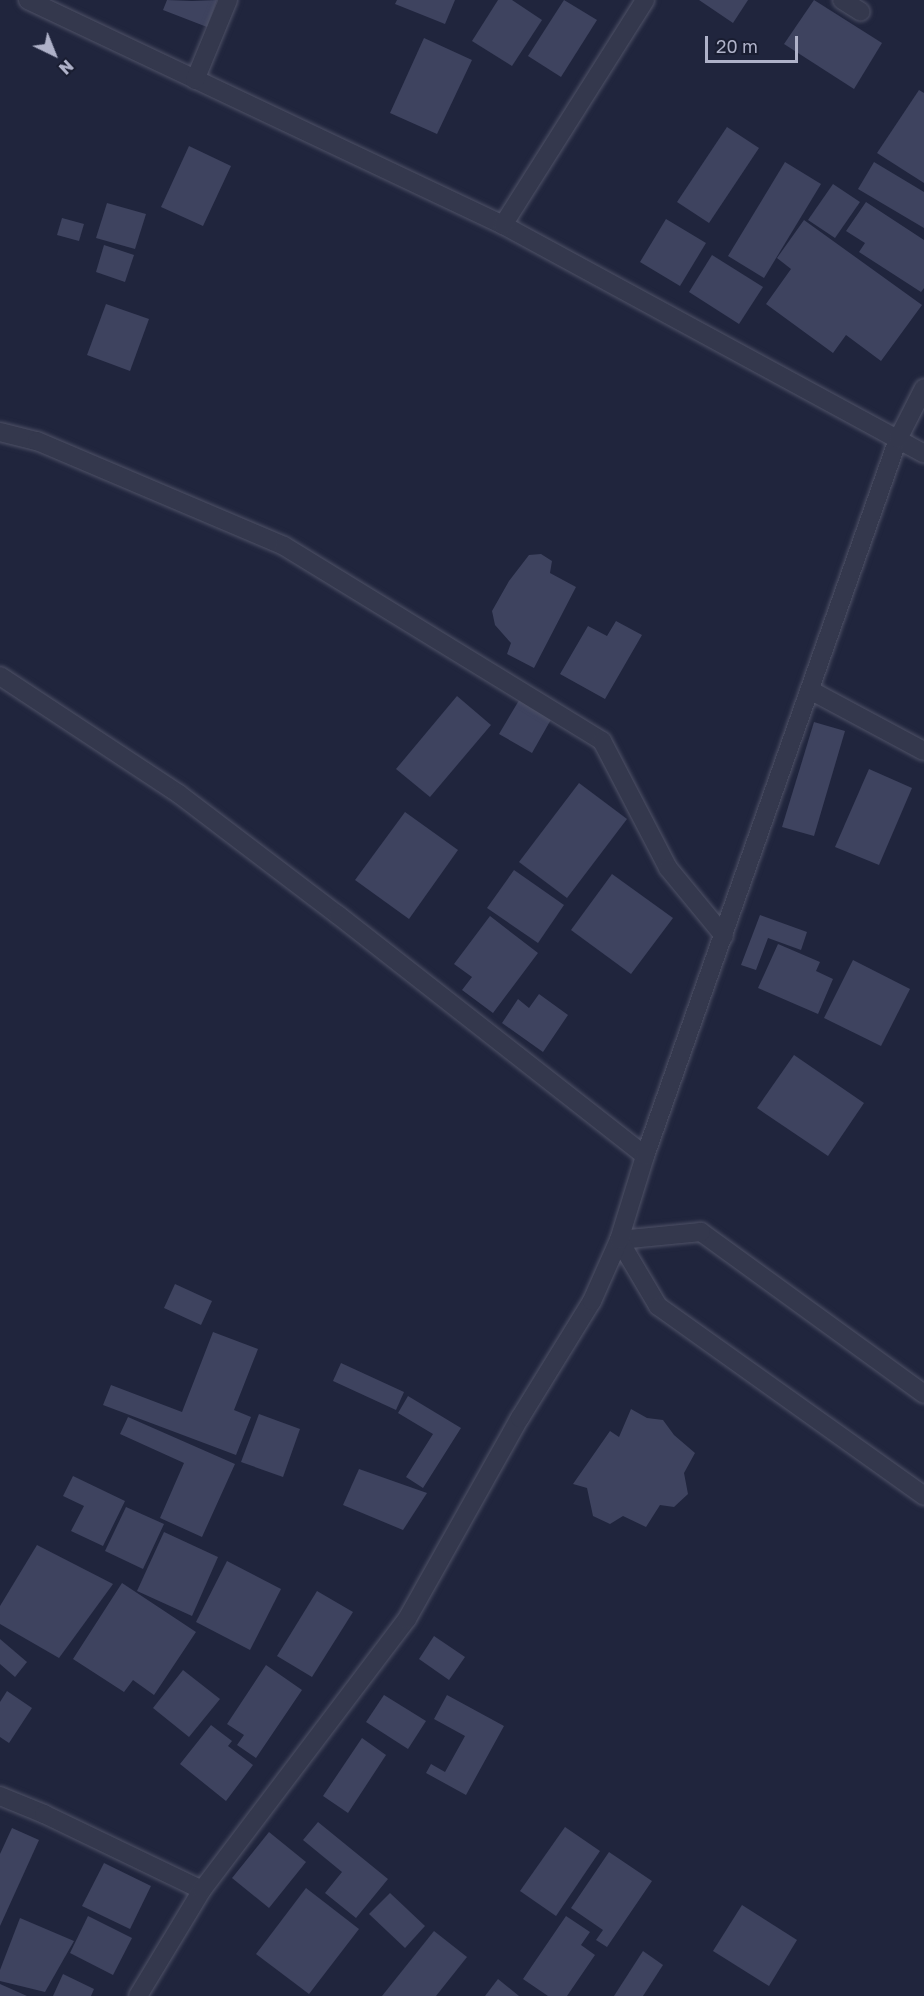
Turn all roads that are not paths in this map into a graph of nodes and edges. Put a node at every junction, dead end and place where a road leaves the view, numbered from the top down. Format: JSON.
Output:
{"nodes":[{"id":1,"x":28,"y":0,"type":"edge"},
{"id":2,"x":228,"y":0,"type":"edge"},
{"id":3,"x":645,"y":0,"type":"edge"},
{"id":4,"x":842,"y":0,"type":"edge"},
{"id":5,"x":861,"y":12,"type":"dead end"},
{"id":6,"x":195,"y":80,"type":"junction"},
{"id":7,"x":503,"y":225,"type":"junction"},
{"id":8,"x":924,"y":388,"type":"edge"},
{"id":9,"x":0,"y":432,"type":"edge"},
{"id":10,"x":897,"y":439,"type":"junction"},
{"id":11,"x":924,"y":454,"type":"edge"},
{"id":12,"x":0,"y":676,"type":"edge"},
{"id":13,"x":810,"y":690,"type":"junction"},
{"id":14,"x":924,"y":751,"type":"edge"},
{"id":15,"x":724,"y":936,"type":"junction"},
{"id":16,"x":645,"y":1156,"type":"junction"},
{"id":17,"x":619,"y":1240,"type":"junction"},
{"id":18,"x":924,"y":1394,"type":"edge"},
{"id":19,"x":924,"y":1496,"type":"edge"},
{"id":20,"x":0,"y":1796,"type":"edge"},
{"id":21,"x":202,"y":1890,"type":"junction"},
{"id":22,"x":143,"y":1994,"type":"edge"}],
"edges":[{"from":1,"to":6,"type":"street"},
{"from":2,"to":6,"type":"street"},
{"from":3,"to":7,"type":"street"},
{"from":4,"to":5,"type":"street"},
{"from":6,"to":7,"type":"street"},
{"from":7,"to":10,"type":"street"},
{"from":8,"to":10,"type":"street"},
{"from":9,"to":15,"type":"street"},
{"from":10,"to":11,"type":"street"},
{"from":10,"to":13,"type":"street"},
{"from":12,"to":16,"type":"street"},
{"from":13,"to":14,"type":"street"},
{"from":13,"to":15,"type":"street"},
{"from":15,"to":16,"type":"street"},
{"from":16,"to":17,"type":"street"},
{"from":17,"to":18,"type":"street"},
{"from":17,"to":19,"type":"street"},
{"from":17,"to":21,"type":"street"},
{"from":20,"to":21,"type":"street"},
{"from":21,"to":22,"type":"street"}]}
